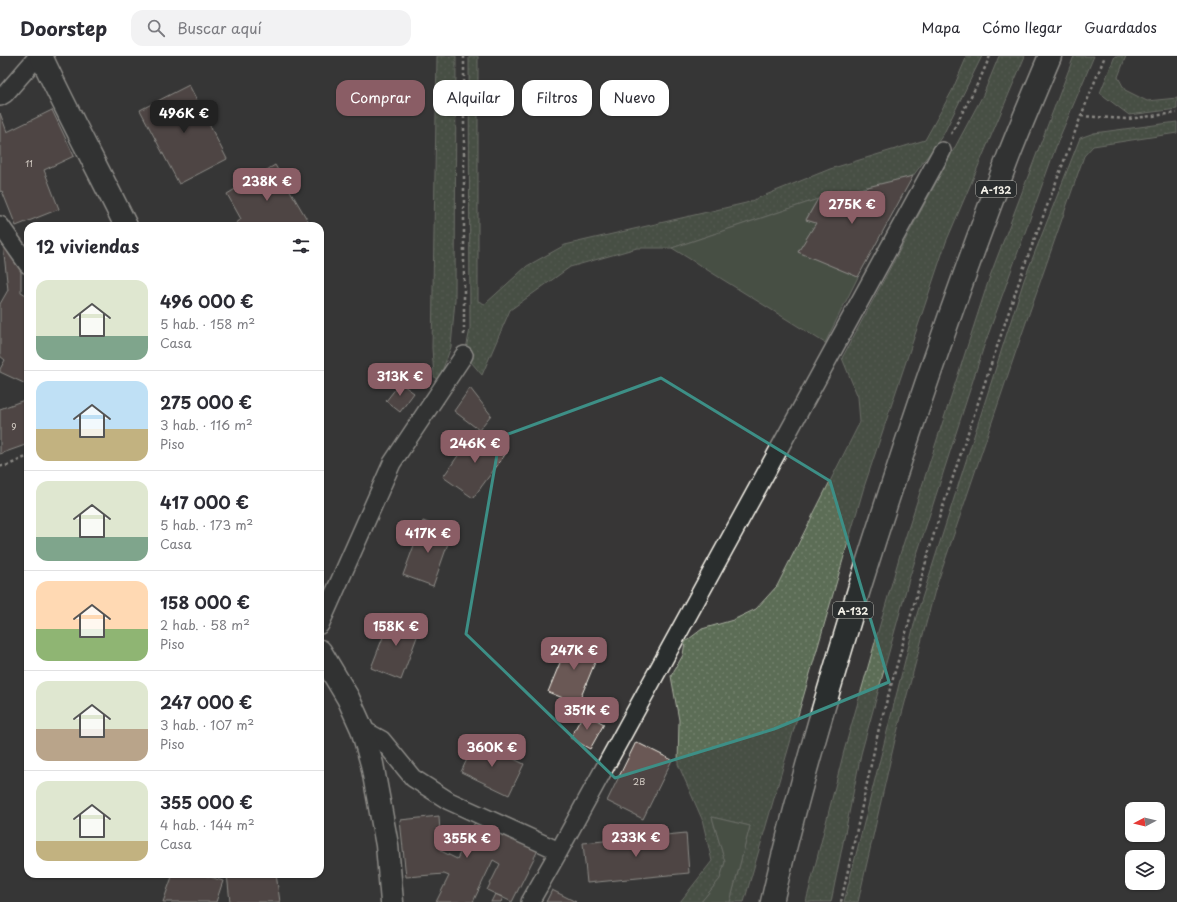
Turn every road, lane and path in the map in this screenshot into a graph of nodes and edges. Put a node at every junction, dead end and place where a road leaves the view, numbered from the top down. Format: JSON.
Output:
{"nodes":[{"id":1,"x":38,"y":56,"type":"edge"},
{"id":2,"x":41,"y":56,"type":"edge"},
{"id":3,"x":464,"y":56,"type":"edge"},
{"id":4,"x":990,"y":56,"type":"edge"},
{"id":5,"x":1050,"y":56,"type":"edge"},
{"id":6,"x":1105,"y":56,"type":"edge"},
{"id":7,"x":0,"y":97,"type":"edge"},
{"id":8,"x":1177,"y":113,"type":"edge"},
{"id":9,"x":1081,"y":116,"type":"junction"},
{"id":10,"x":942,"y":150,"type":"joint"},
{"id":11,"x":124,"y":222,"type":"edge"},
{"id":12,"x":0,"y":225,"type":"edge"},
{"id":13,"x":24,"y":259,"type":"edge"},
{"id":14,"x":464,"y":355,"type":"joint"},
{"id":15,"x":24,"y":458,"type":"edge"},
{"id":16,"x":0,"y":466,"type":"edge"},
{"id":17,"x":324,"y":616,"type":"edge"},
{"id":18,"x":324,"y":658,"type":"edge"},
{"id":19,"x":362,"y":729,"type":"junction"},
{"id":20,"x":559,"y":852,"type":"junction"},
{"id":21,"x":392,"y":902,"type":"edge"},
{"id":22,"x":530,"y":902,"type":"edge"},
{"id":23,"x":772,"y":902,"type":"edge"},
{"id":24,"x":841,"y":902,"type":"edge"}],
"edges":[{"from":1,"to":7,"type":"street"},
{"from":2,"to":11,"type":"main road"},
{"from":3,"to":14,"type":"path"},
{"from":4,"to":10,"type":"path"},
{"from":5,"to":23,"type":"main road","number":"A-132"},
{"from":6,"to":9,"type":"path"},
{"from":8,"to":9,"type":"path"},
{"from":9,"to":24,"type":"path"},
{"from":10,"to":20,"type":"street"},
{"from":12,"to":13,"type":"street"},
{"from":14,"to":17,"type":"street"},
{"from":15,"to":16,"type":"path"},
{"from":18,"to":19,"type":"main road"},
{"from":19,"to":20,"type":"street"},
{"from":19,"to":21,"type":"main road"},
{"from":20,"to":22,"type":"street"}]}
